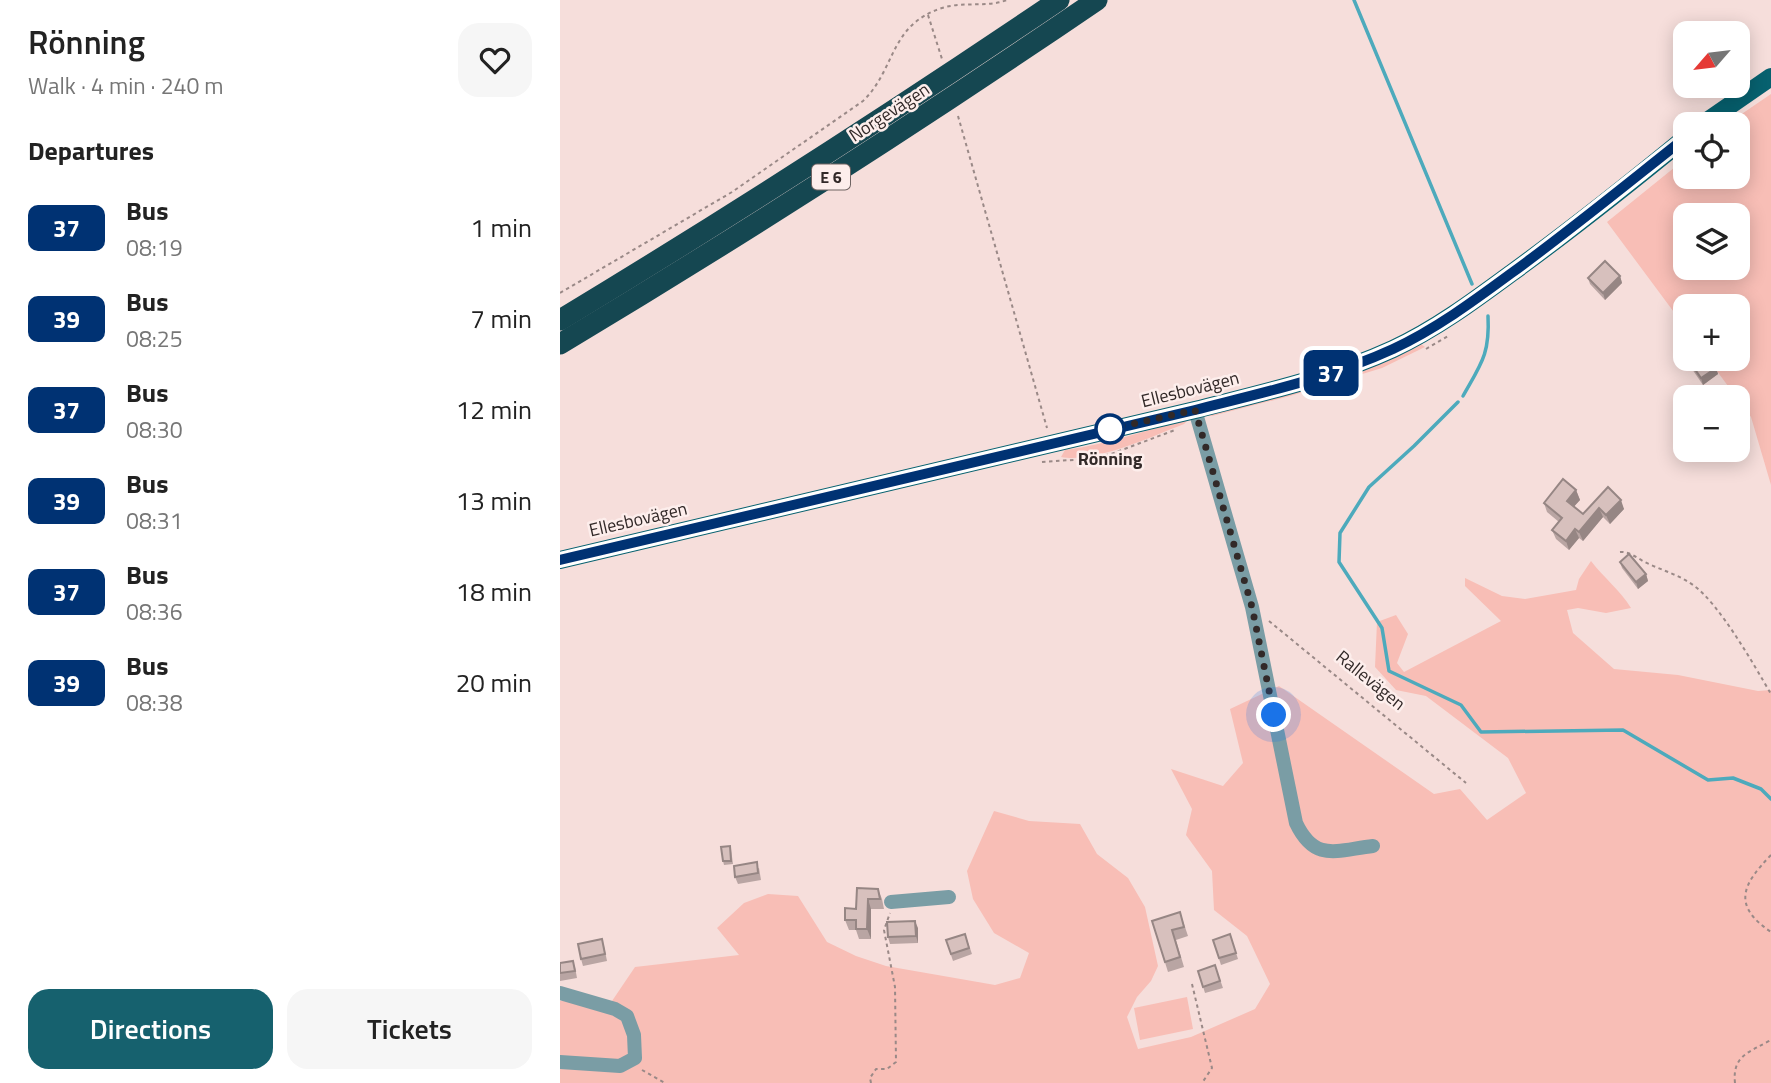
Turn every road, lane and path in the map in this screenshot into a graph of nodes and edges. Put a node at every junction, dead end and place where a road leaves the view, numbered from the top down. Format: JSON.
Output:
{"nodes":[{"id":1,"x":1007,"y":0,"type":"edge"},
{"id":2,"x":1059,"y":0,"type":"edge"},
{"id":3,"x":1097,"y":0,"type":"edge"},
{"id":4,"x":928,"y":14,"type":"junction"},
{"id":5,"x":943,"y":59,"type":"dead end"},
{"id":6,"x":1771,"y":77,"type":"edge"},
{"id":7,"x":1719,"y":112,"type":"edge"},
{"id":8,"x":958,"y":117,"type":"dead end"},
{"id":9,"x":1673,"y":147,"type":"edge"},
{"id":10,"x":560,"y":293,"type":"edge"},
{"id":11,"x":560,"y":320,"type":"edge"},
{"id":12,"x":560,"y":344,"type":"edge"},
{"id":13,"x":1195,"y":410,"type":"junction"},
{"id":14,"x":1051,"y":443,"type":"junction"},
{"id":15,"x":1620,"y":552,"type":"dead end"},
{"id":16,"x":560,"y":560,"type":"edge"},
{"id":17,"x":1252,"y":607,"type":"junction"},
{"id":18,"x":1771,"y":694,"type":"edge"},
{"id":19,"x":1466,"y":783,"type":"dead end"},
{"id":20,"x":1373,"y":846,"type":"dead end"},
{"id":21,"x":1771,"y":855,"type":"edge"},
{"id":22,"x":949,"y":897,"type":"dead end"},
{"id":23,"x":891,"y":902,"type":"joint"},
{"id":24,"x":1771,"y":932,"type":"edge"},
{"id":25,"x":1192,"y":984,"type":"dead end"},
{"id":26,"x":560,"y":993,"type":"edge"},
{"id":27,"x":1771,"y":1040,"type":"edge"},
{"id":28,"x":635,"y":1058,"type":"junction"},
{"id":29,"x":560,"y":1062,"type":"edge"},
{"id":30,"x":665,"y":1083,"type":"edge"},
{"id":31,"x":871,"y":1083,"type":"edge"},
{"id":32,"x":1202,"y":1083,"type":"edge"},
{"id":33,"x":1735,"y":1083,"type":"edge"}],
"edges":[{"from":1,"to":4,"type":"path"},
{"from":2,"to":11,"type":"highway","name":"Norgevägen","number":"E 6"},
{"from":3,"to":12,"type":"highway","name":"Norgevägen","number":"E 6"},
{"from":4,"to":5,"type":"path"},
{"from":4,"to":10,"type":"path"},
{"from":6,"to":7,"type":"main road"},
{"from":8,"to":14,"type":"path"},
{"from":9,"to":13,"type":"main road","name":"Ellesbovägen"},
{"from":13,"to":14,"type":"main road","name":"Ellesbovägen"},
{"from":13,"to":17,"type":"lane"},
{"from":14,"to":16,"type":"main road","name":"Ellesbovägen"},
{"from":15,"to":18,"type":"path"},
{"from":17,"to":19,"type":"path","name":"Rallevägen"},
{"from":17,"to":20,"type":"lane"},
{"from":21,"to":24,"type":"path"},
{"from":22,"to":23,"type":"lane"},
{"from":23,"to":31,"type":"path"},
{"from":25,"to":32,"type":"path"},
{"from":26,"to":28,"type":"lane"},
{"from":27,"to":33,"type":"path"},
{"from":28,"to":29,"type":"lane"},
{"from":28,"to":30,"type":"path"}]}
